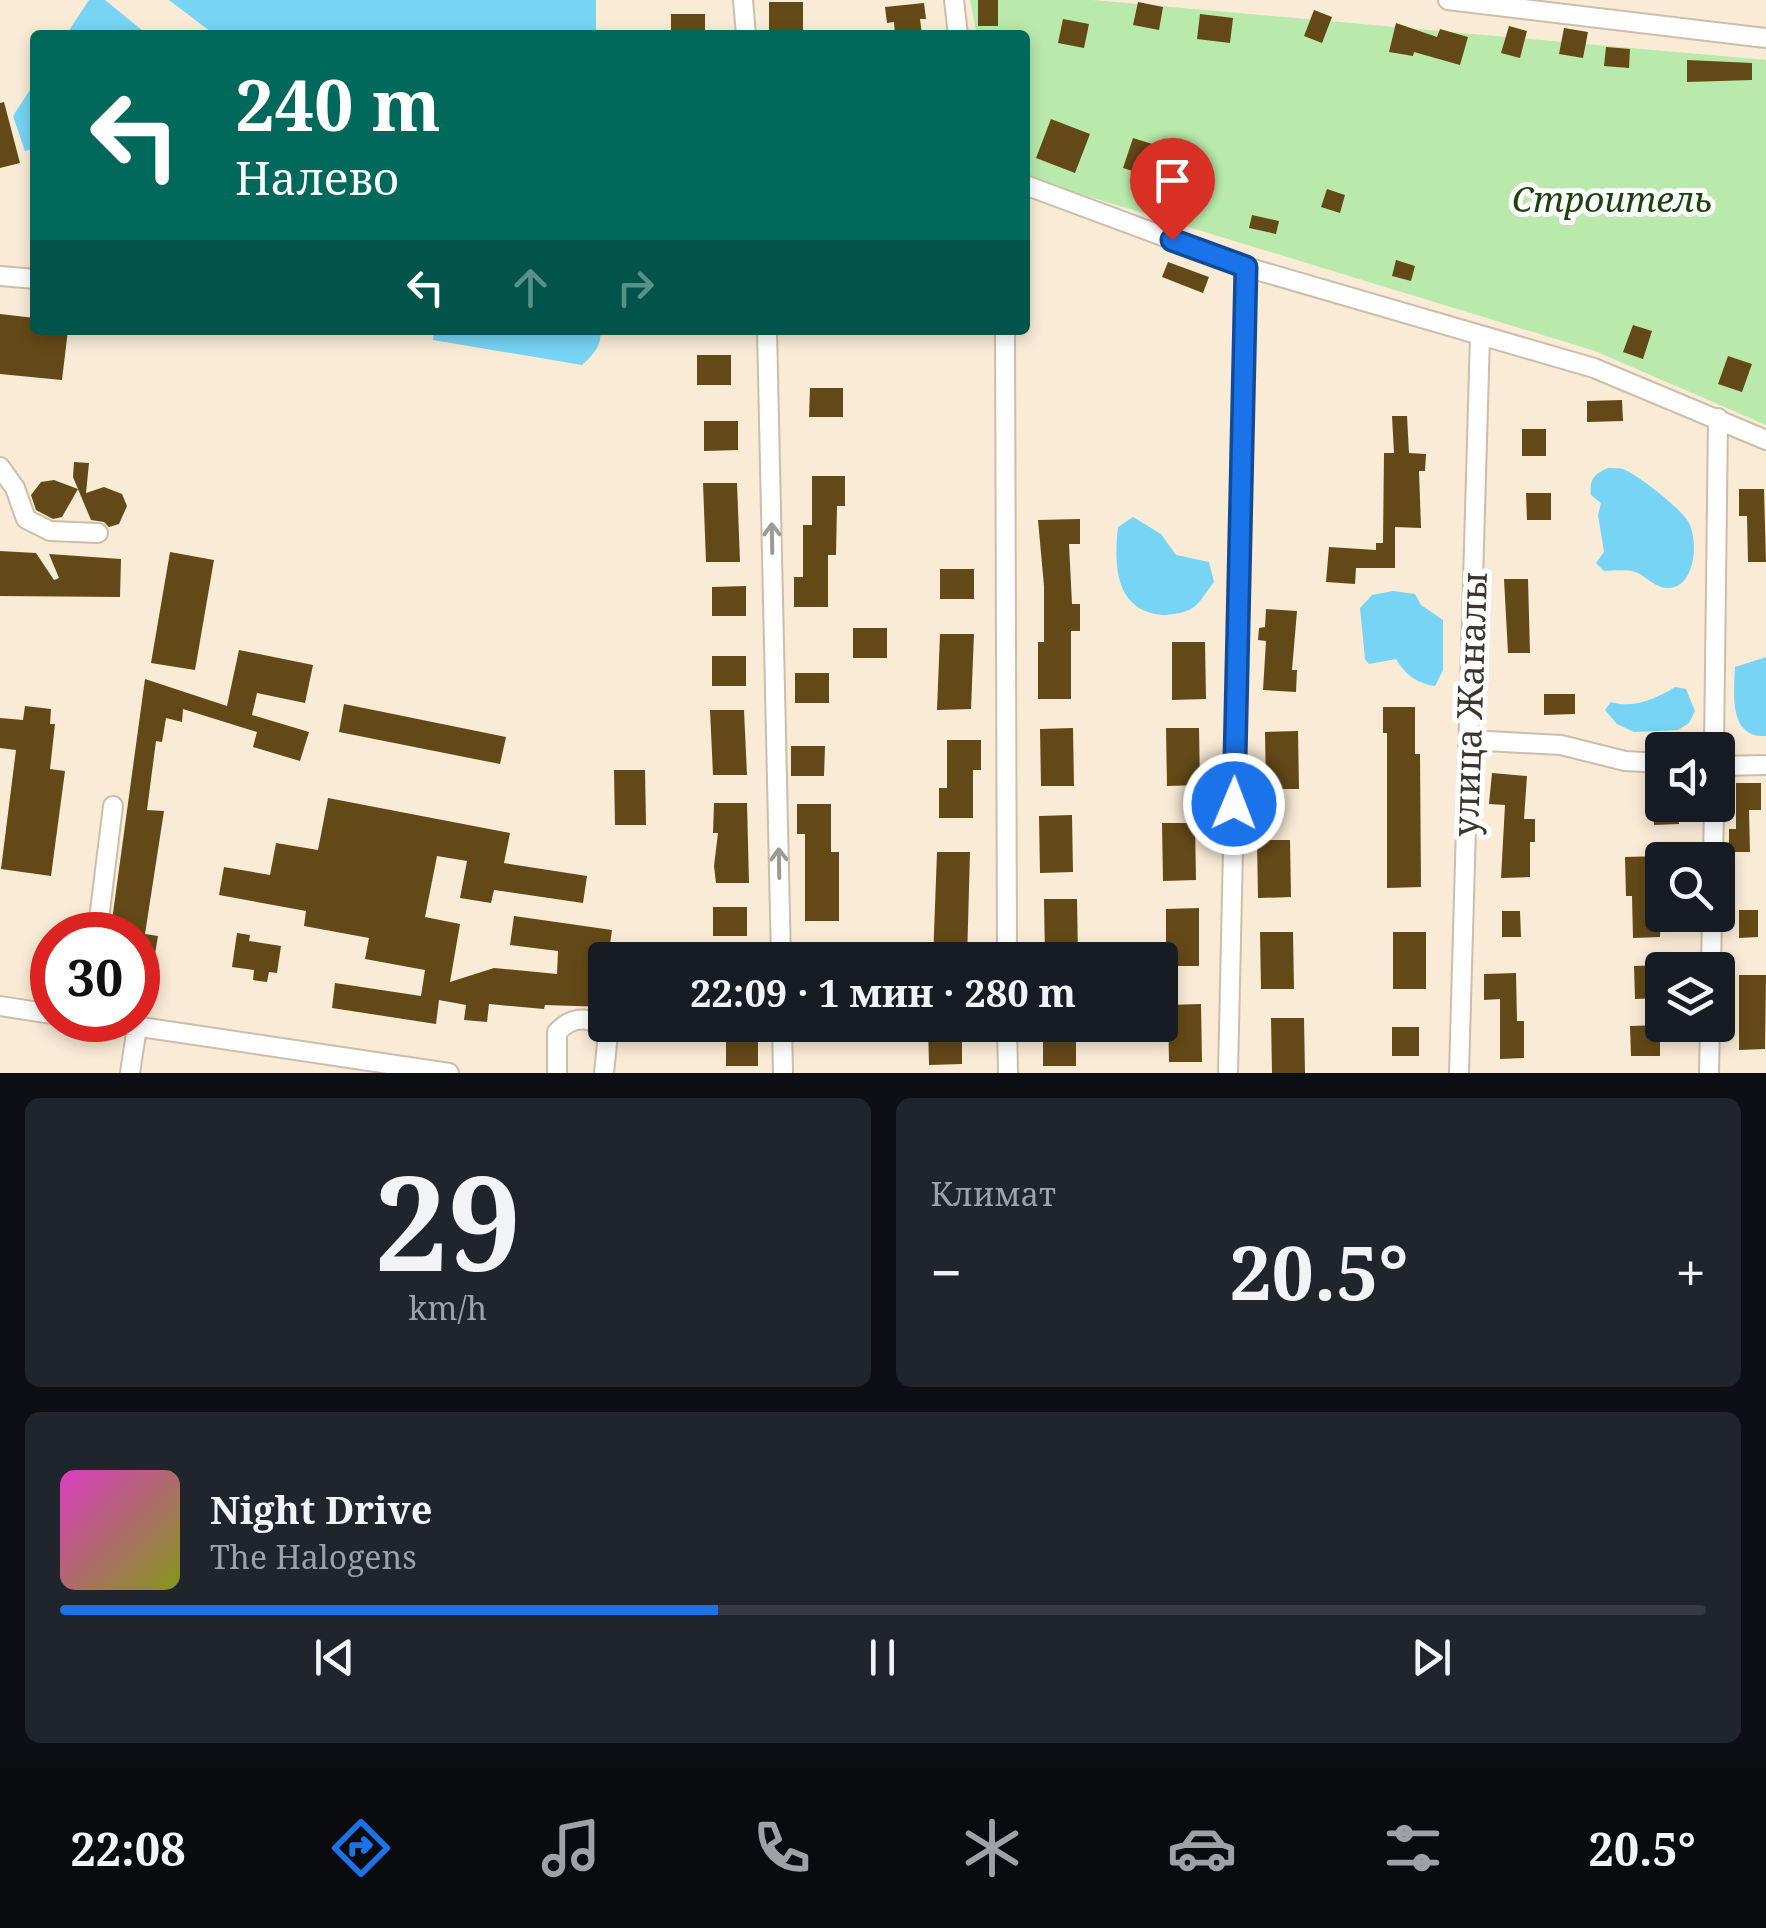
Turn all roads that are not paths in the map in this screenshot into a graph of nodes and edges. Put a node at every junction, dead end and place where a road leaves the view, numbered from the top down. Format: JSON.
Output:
{"nodes":[{"id":1,"x":744,"y":0,"type":"edge"},
{"id":2,"x":954,"y":0,"type":"edge"},
{"id":3,"x":1448,"y":0,"type":"edge"},
{"id":4,"x":746,"y":30,"type":"edge"},
{"id":5,"x":957,"y":30,"type":"edge"},
{"id":6,"x":1766,"y":38,"type":"edge"},
{"id":7,"x":1030,"y":188,"type":"edge"},
{"id":8,"x":1246,"y":267,"type":"junction"},
{"id":9,"x":0,"y":276,"type":"edge"},
{"id":10,"x":30,"y":279,"type":"edge"},
{"id":11,"x":767,"y":335,"type":"edge"},
{"id":12,"x":1005,"y":335,"type":"edge"},
{"id":13,"x":1480,"y":335,"type":"junction"},
{"id":14,"x":1718,"y":418,"type":"junction"},
{"id":15,"x":1766,"y":440,"type":"edge"},
{"id":16,"x":0,"y":467,"type":"edge"},
{"id":17,"x":98,"y":534,"type":"dead end"},
{"id":18,"x":1714,"y":732,"type":"edge"},
{"id":19,"x":1468,"y":740,"type":"junction"},
{"id":20,"x":1645,"y":762,"type":"edge"},
{"id":21,"x":1766,"y":765,"type":"edge"},
{"id":22,"x":1735,"y":766,"type":"edge"},
{"id":23,"x":113,"y":806,"type":"dead end"},
{"id":24,"x":99,"y":912,"type":"edge"},
{"id":25,"x":781,"y":942,"type":"edge"},
{"id":26,"x":1007,"y":942,"type":"edge"},
{"id":27,"x":0,"y":1006,"type":"edge"},
{"id":28,"x":30,"y":1011,"type":"edge"},
{"id":29,"x":160,"y":1030,"type":"edge"},
{"id":30,"x":135,"y":1042,"type":"edge"},
{"id":31,"x":782,"y":1042,"type":"edge"},
{"id":32,"x":1007,"y":1042,"type":"edge"},
{"id":33,"x":1710,"y":1042,"type":"edge"},
{"id":34,"x":352,"y":1065,"type":"edge"},
{"id":35,"x":130,"y":1073,"type":"edge"},
{"id":36,"x":449,"y":1073,"type":"edge"},
{"id":37,"x":556,"y":1073,"type":"edge"},
{"id":38,"x":604,"y":1073,"type":"edge"},
{"id":39,"x":783,"y":1073,"type":"edge"},
{"id":40,"x":1008,"y":1073,"type":"edge"},
{"id":41,"x":1228,"y":1073,"type":"edge"},
{"id":42,"x":1459,"y":1073,"type":"edge"},
{"id":43,"x":1709,"y":1073,"type":"edge"}],
"edges":[{"from":1,"to":4,"type":"street"},
{"from":2,"to":5,"type":"street"},
{"from":3,"to":6,"type":"street"},
{"from":7,"to":8,"type":"street"},
{"from":8,"to":13,"type":"street"},
{"from":8,"to":41,"type":"street"},
{"from":9,"to":10,"type":"street"},
{"from":25,"to":11,"type":"street","one_way":true},
{"from":12,"to":26,"type":"street"},
{"from":13,"to":14,"type":"street"},
{"from":13,"to":19,"type":"street","name":"улица Жаналы"},
{"from":14,"to":15,"type":"street"},
{"from":14,"to":18,"type":"street"},
{"from":16,"to":17,"type":"street"},
{"from":19,"to":20,"type":"street"},
{"from":19,"to":42,"type":"street","name":"улица Жаналы"},
{"from":21,"to":22,"type":"street"},
{"from":23,"to":24,"type":"street"},
{"from":27,"to":28,"type":"street"},
{"from":29,"to":34,"type":"street"},
{"from":30,"to":35,"type":"street"},
{"from":31,"to":39,"type":"street"},
{"from":32,"to":40,"type":"street"},
{"from":33,"to":43,"type":"street"},
{"from":34,"to":36,"type":"street"},
{"from":37,"to":38,"type":"street"}]}
